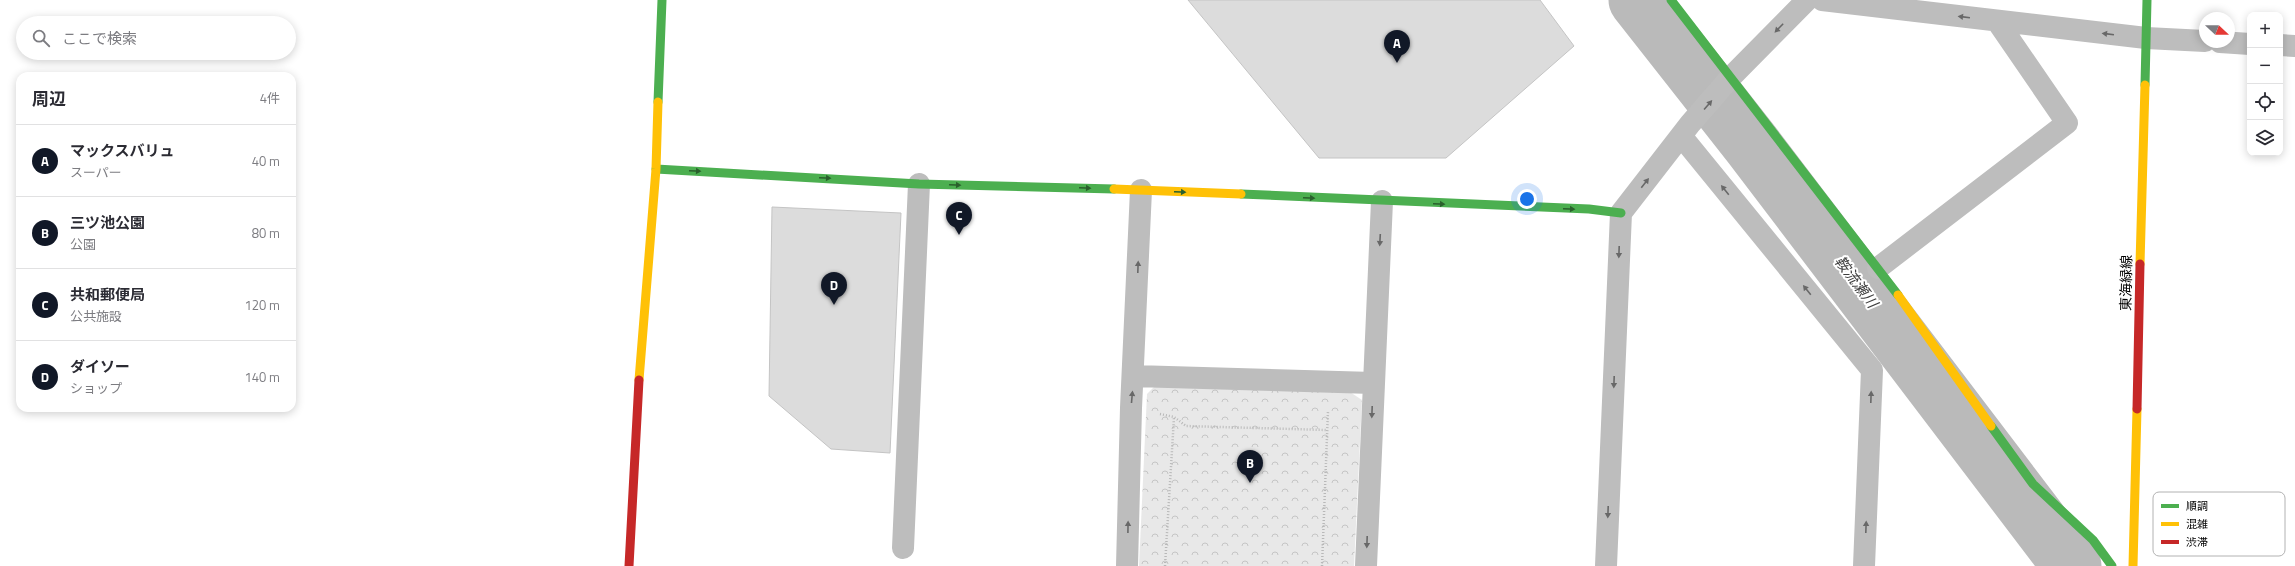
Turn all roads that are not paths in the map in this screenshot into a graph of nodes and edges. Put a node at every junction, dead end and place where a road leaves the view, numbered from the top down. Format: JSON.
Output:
{"nodes":[{"id":1,"x":662,"y":0,"type":"edge"},
{"id":2,"x":1671,"y":0,"type":"edge"},
{"id":3,"x":1806,"y":0,"type":"edge"},
{"id":4,"x":1822,"y":0,"type":"edge"},
{"id":5,"x":2147,"y":0,"type":"edge"},
{"id":6,"x":1997,"y":21,"type":"junction"},
{"id":7,"x":2146,"y":38,"type":"junction"},
{"id":8,"x":2199,"y":41,"type":"edge"},
{"id":9,"x":2235,"y":43,"type":"edge"},
{"id":10,"x":2247,"y":44,"type":"edge"},
{"id":11,"x":2283,"y":45,"type":"edge"},
{"id":12,"x":2295,"y":46,"type":"edge"},
{"id":13,"x":1727,"y":81,"type":"junction"},
{"id":14,"x":1686,"y":130,"type":"junction"},
{"id":15,"x":656,"y":169,"type":"junction"},
{"id":16,"x":919,"y":184,"type":"junction"},
{"id":17,"x":1141,"y":190,"type":"junction"},
{"id":18,"x":1382,"y":202,"type":"junction"},
{"id":19,"x":1621,"y":214,"type":"junction"},
{"id":20,"x":1878,"y":268,"type":"junction"},
{"id":21,"x":1134,"y":376,"type":"junction"},
{"id":22,"x":1373,"y":383,"type":"junction"},
{"id":23,"x":903,"y":548,"type":"dead end"},
{"id":24,"x":629,"y":566,"type":"edge"},
{"id":25,"x":1127,"y":566,"type":"edge"},
{"id":26,"x":1366,"y":566,"type":"edge"},
{"id":27,"x":1606,"y":566,"type":"edge"},
{"id":28,"x":1864,"y":566,"type":"edge"},
{"id":29,"x":2112,"y":566,"type":"edge"},
{"id":30,"x":2133,"y":566,"type":"edge"}],
"edges":[{"from":1,"to":15,"type":"street"},
{"from":2,"to":13,"type":"street"},
{"from":3,"to":13,"type":"street","one_way":true},
{"from":6,"to":4,"type":"street","one_way":true},
{"from":5,"to":7,"type":"street","name":"東海緑線"},
{"from":7,"to":6,"type":"street","one_way":true},
{"from":6,"to":20,"type":"street"},
{"from":7,"to":8,"type":"street"},
{"from":7,"to":30,"type":"street","name":"東海緑線"},
{"from":9,"to":10,"type":"street"},
{"from":11,"to":12,"type":"street"},
{"from":14,"to":13,"type":"street","one_way":true},
{"from":13,"to":20,"type":"street"},
{"from":19,"to":14,"type":"street","one_way":true},
{"from":28,"to":14,"type":"street","one_way":true},
{"from":15,"to":16,"type":"street","one_way":true},
{"from":15,"to":24,"type":"street"},
{"from":16,"to":17,"type":"street","one_way":true},
{"from":16,"to":23,"type":"street"},
{"from":17,"to":18,"type":"street","one_way":true},
{"from":21,"to":17,"type":"street","one_way":true},
{"from":18,"to":19,"type":"street","one_way":true},
{"from":18,"to":22,"type":"street","one_way":true},
{"from":19,"to":27,"type":"street","one_way":true},
{"from":20,"to":29,"type":"street"},
{"from":21,"to":22,"type":"street"},
{"from":25,"to":21,"type":"street","one_way":true},
{"from":22,"to":26,"type":"street","one_way":true}]}
